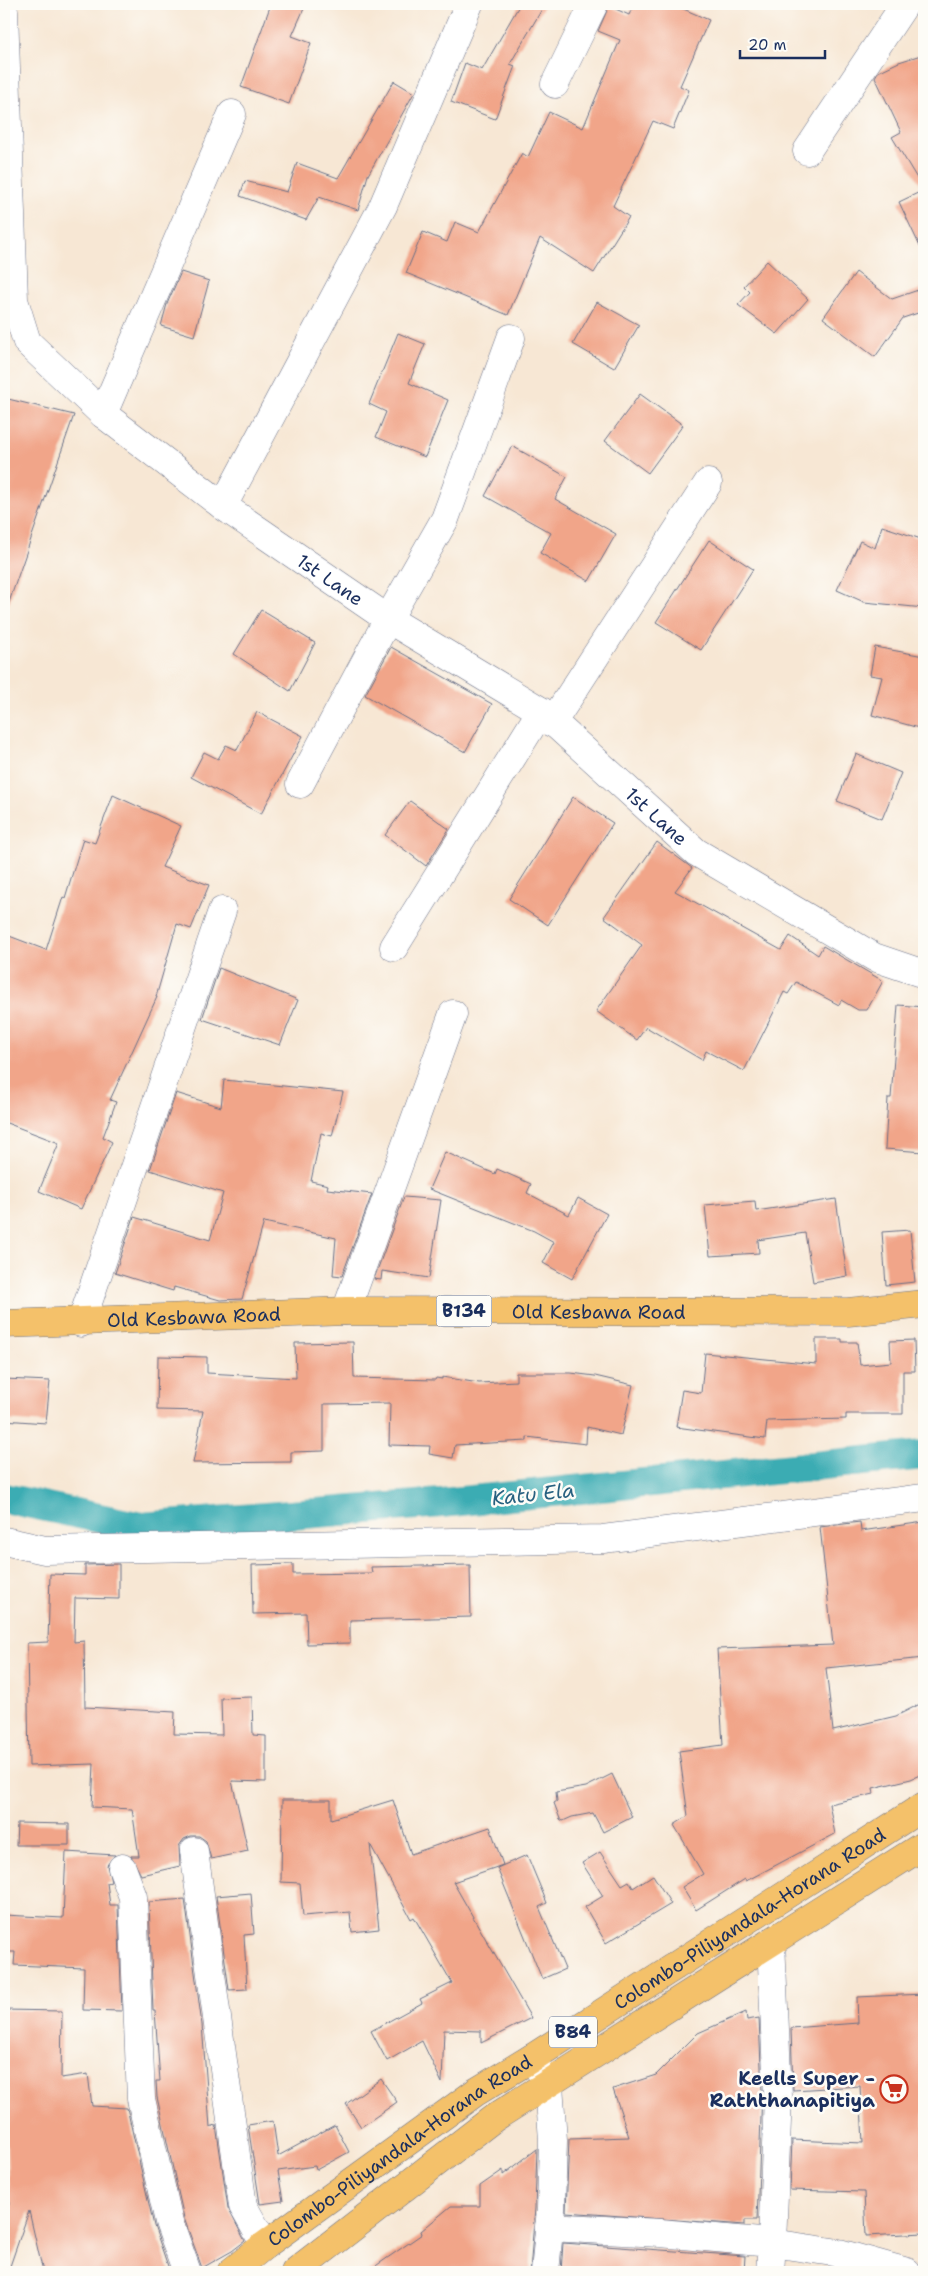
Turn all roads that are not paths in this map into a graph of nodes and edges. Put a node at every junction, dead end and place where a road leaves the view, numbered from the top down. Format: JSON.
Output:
{"nodes":[{"id":1,"x":469,"y":4,"type":"edge"},
{"id":2,"x":594,"y":4,"type":"edge"},
{"id":3,"x":905,"y":4,"type":"edge"},
{"id":4,"x":4,"y":11,"type":"edge"},
{"id":5,"x":554,"y":84,"type":"dead end"},
{"id":6,"x":232,"y":114,"type":"dead end"},
{"id":7,"x":807,"y":151,"type":"dead end"},
{"id":8,"x":511,"y":338,"type":"dead end"},
{"id":9,"x":103,"y":414,"type":"junction"},
{"id":10,"x":708,"y":483,"type":"dead end"},
{"id":11,"x":223,"y":506,"type":"junction"},
{"id":12,"x":388,"y":619,"type":"junction"},
{"id":13,"x":546,"y":717,"type":"junction"},
{"id":14,"x":300,"y":784,"type":"dead end"},
{"id":15,"x":222,"y":911,"type":"dead end"},
{"id":16,"x":394,"y":947,"type":"dead end"},
{"id":17,"x":924,"y":974,"type":"edge"},
{"id":18,"x":453,"y":1014,"type":"dead end"},
{"id":19,"x":924,"y":1304,"type":"edge"},
{"id":20,"x":346,"y":1311,"type":"junction"},
{"id":21,"x":81,"y":1323,"type":"junction"},
{"id":22,"x":4,"y":1324,"type":"edge"},
{"id":23,"x":924,"y":1498,"type":"edge"},
{"id":24,"x":4,"y":1541,"type":"edge"},
{"id":25,"x":924,"y":1806,"type":"edge"},
{"id":26,"x":924,"y":1845,"type":"edge"},
{"id":27,"x":194,"y":1851,"type":"dead end"},
{"id":28,"x":122,"y":1868,"type":"dead end"},
{"id":29,"x":771,"y":1942,"type":"junction"},
{"id":30,"x":532,"y":2058,"type":"junction"},
{"id":31,"x":549,"y":2086,"type":"junction"},
{"id":32,"x":550,"y":2227,"type":"junction"},
{"id":33,"x":772,"y":2243,"type":"junction"},
{"id":34,"x":264,"y":2245,"type":"junction"},
{"id":35,"x":187,"y":2272,"type":"edge"},
{"id":36,"x":231,"y":2272,"type":"edge"},
{"id":37,"x":295,"y":2272,"type":"edge"},
{"id":38,"x":545,"y":2272,"type":"edge"},
{"id":39,"x":770,"y":2272,"type":"edge"},
{"id":40,"x":907,"y":2272,"type":"edge"}],
"edges":[{"from":1,"to":11,"type":"street"},
{"from":2,"to":5,"type":"street"},
{"from":3,"to":7,"type":"street"},
{"from":4,"to":9,"type":"street","name":"1st Lane"},
{"from":6,"to":9,"type":"street"},
{"from":8,"to":12,"type":"street"},
{"from":9,"to":11,"type":"street","name":"1st Lane"},
{"from":10,"to":13,"type":"street"},
{"from":11,"to":12,"type":"street","name":"1st Lane"},
{"from":12,"to":13,"type":"street","name":"1st Lane"},
{"from":12,"to":14,"type":"street"},
{"from":13,"to":16,"type":"street"},
{"from":13,"to":17,"type":"street","name":"1st Lane"},
{"from":15,"to":21,"type":"street"},
{"from":18,"to":20,"type":"street"},
{"from":19,"to":20,"type":"main road","name":"Old Kesbawa Road","number":"B134"},
{"from":20,"to":21,"type":"main road","name":"Old Kesbawa Road","number":"B134"},
{"from":21,"to":22,"type":"main road","name":"Old Kesbawa Road","number":"B134"},
{"from":23,"to":24,"type":"street"},
{"from":25,"to":30,"type":"main road","name":"Colombo-Piliyandala-Horana Road","number":"B84"},
{"from":26,"to":29,"type":"main road","name":"Colombo-Piliyandala-Horana Road","number":"B84"},
{"from":27,"to":34,"type":"street"},
{"from":28,"to":35,"type":"street"},
{"from":29,"to":31,"type":"main road","name":"Colombo-Piliyandala-Horana Road","number":"B84"},
{"from":29,"to":33,"type":"street"},
{"from":30,"to":31,"type":"street"},
{"from":30,"to":34,"type":"main road","name":"Colombo-Piliyandala-Horana Road","number":"B84"},
{"from":31,"to":32,"type":"street"},
{"from":31,"to":37,"type":"main road","name":"Colombo-Piliyandala-Horana Road","number":"B84"},
{"from":32,"to":33,"type":"street"},
{"from":32,"to":38,"type":"street"},
{"from":33,"to":39,"type":"street"},
{"from":33,"to":40,"type":"street"},
{"from":34,"to":36,"type":"main road","name":"Colombo-Piliyandala-Horana Road","number":"B84"}]}
